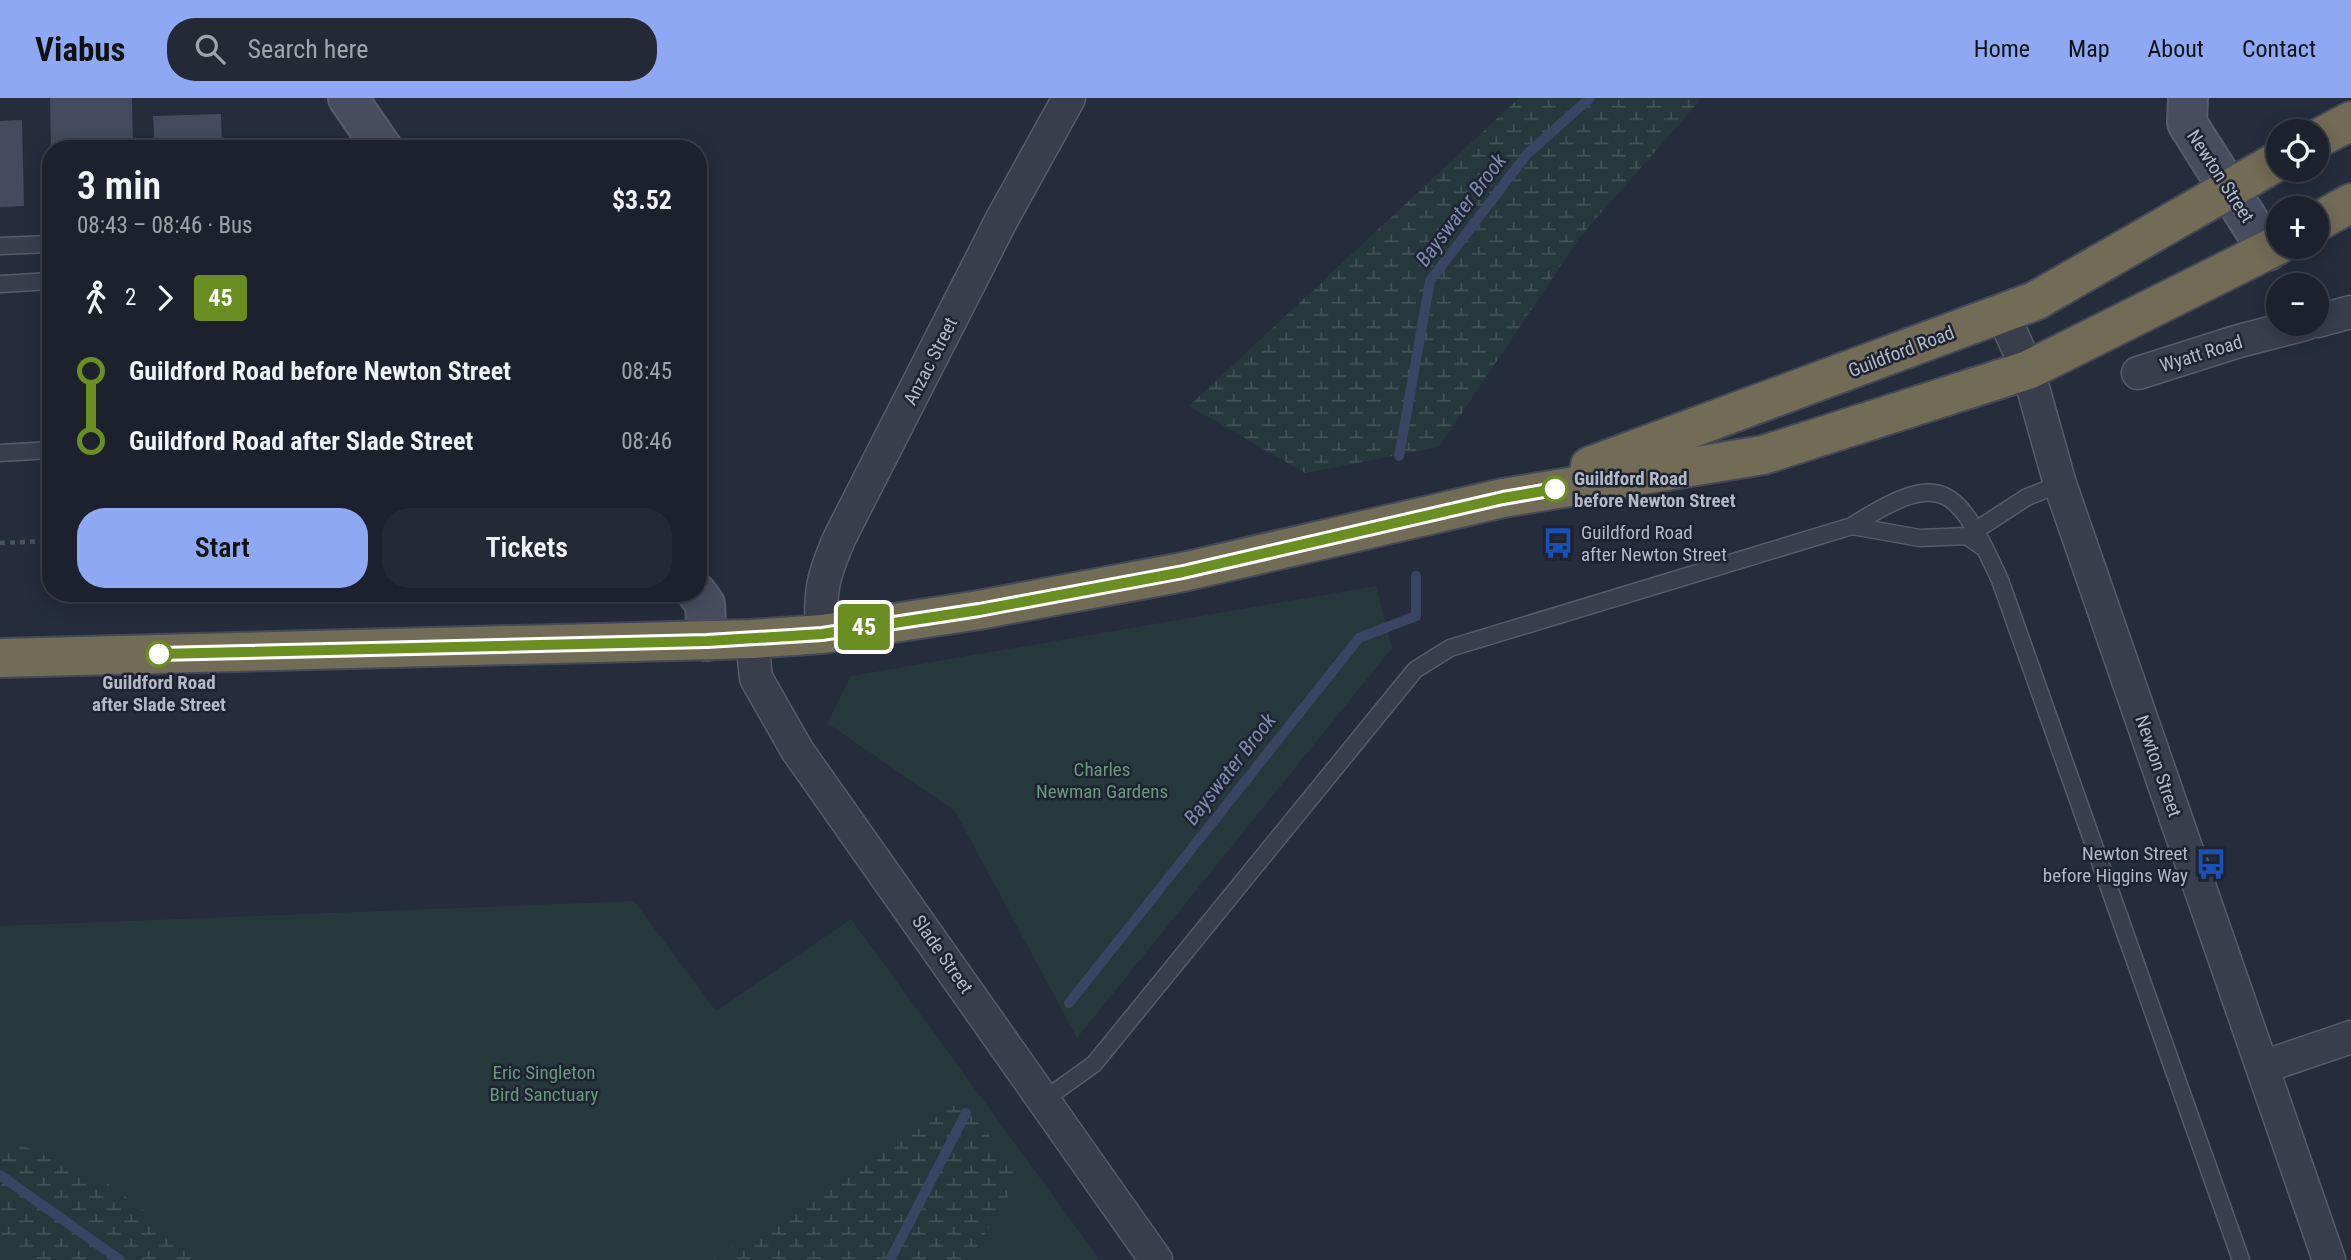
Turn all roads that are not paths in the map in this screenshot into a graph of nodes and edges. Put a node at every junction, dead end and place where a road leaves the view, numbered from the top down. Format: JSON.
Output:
{"nodes":[{"id":1,"x":348,"y":98,"type":"edge"},
{"id":2,"x":1069,"y":98,"type":"edge"},
{"id":3,"x":2188,"y":98,"type":"edge"},
{"id":4,"x":2351,"y":121,"type":"edge"},
{"id":5,"x":2329,"y":133,"type":"edge"},
{"id":6,"x":371,"y":140,"type":"edge"},
{"id":7,"x":2266,"y":168,"type":"edge"},
{"id":8,"x":2229,"y":188,"type":"junction"},
{"id":9,"x":2351,"y":202,"type":"edge"},
{"id":10,"x":2329,"y":215,"type":"edge"},
{"id":11,"x":2266,"y":238,"type":"edge"},
{"id":12,"x":42,"y":244,"type":"edge"},
{"id":13,"x":0,"y":246,"type":"edge"},
{"id":14,"x":2266,"y":251,"type":"edge"},
{"id":15,"x":42,"y":282,"type":"edge"},
{"id":16,"x":0,"y":284,"type":"edge"},
{"id":17,"x":2351,"y":312,"type":"edge"},
{"id":18,"x":2002,"y":313,"type":"junction"},
{"id":19,"x":2329,"y":318,"type":"edge"},
{"id":20,"x":2266,"y":334,"type":"edge"},
{"id":21,"x":2028,"y":370,"type":"junction"},
{"id":22,"x":2138,"y":373,"type":"dead end"},
{"id":23,"x":42,"y":451,"type":"edge"},
{"id":24,"x":0,"y":453,"type":"edge"},
{"id":25,"x":2060,"y":484,"type":"junction"},
{"id":26,"x":1503,"y":498,"type":"junction"},
{"id":27,"x":1852,"y":526,"type":"junction"},
{"id":28,"x":1971,"y":534,"type":"junction"},
{"id":29,"x":704,"y":602,"type":"edge"},
{"id":30,"x":822,"y":634,"type":"junction"},
{"id":31,"x":752,"y":639,"type":"junction"},
{"id":32,"x":707,"y":641,"type":"junction"},
{"id":33,"x":0,"y":658,"type":"edge"},
{"id":34,"x":2351,"y":1037,"type":"edge"},
{"id":35,"x":2263,"y":1067,"type":"junction"},
{"id":36,"x":1045,"y":1099,"type":"junction"},
{"id":37,"x":1156,"y":1260,"type":"edge"},
{"id":38,"x":2241,"y":1260,"type":"edge"},
{"id":39,"x":2329,"y":1260,"type":"edge"}],
"edges":[{"from":1,"to":6,"type":"street"},
{"from":2,"to":30,"type":"street","name":"Anzac Street"},
{"from":3,"to":8,"type":"street","name":"Newton Street"},
{"from":4,"to":5,"type":"highway"},
{"from":7,"to":8,"type":"highway","name":"Guildford Road"},
{"from":8,"to":11,"type":"street","name":"Newton Street"},
{"from":8,"to":18,"type":"highway","name":"Guildford Road"},
{"from":9,"to":10,"type":"highway"},
{"from":12,"to":13,"type":"lane"},
{"from":14,"to":21,"type":"highway","name":"Guildford Road"},
{"from":15,"to":16,"type":"lane"},
{"from":17,"to":19,"type":"street"},
{"from":18,"to":21,"type":"street","name":"Newton Street"},
{"from":18,"to":26,"type":"highway","name":"Guildford Road"},
{"from":20,"to":22,"type":"street","name":"Wyatt Road"},
{"from":21,"to":25,"type":"street","name":"Newton Street"},
{"from":21,"to":26,"type":"highway","name":"Guildford Road"},
{"from":23,"to":24,"type":"lane"},
{"from":25,"to":28,"type":"lane"},
{"from":25,"to":35,"type":"street","name":"Newton Street"},
{"from":26,"to":30,"type":"highway","name":"Guildford Road"},
{"from":27,"to":28,"type":"lane"},
{"from":27,"to":28,"type":"lane"},
{"from":27,"to":36,"type":"lane"},
{"from":28,"to":38,"type":"lane"},
{"from":29,"to":32,"type":"street"},
{"from":30,"to":31,"type":"highway","name":"Guildford Road"},
{"from":31,"to":32,"type":"highway","name":"Guildford Road"},
{"from":31,"to":36,"type":"street","name":"Slade Street"},
{"from":32,"to":33,"type":"highway","name":"Guildford Road"},
{"from":34,"to":35,"type":"street"},
{"from":35,"to":39,"type":"street","name":"Newton Street"},
{"from":36,"to":37,"type":"street","name":"Slade Street"}]}
